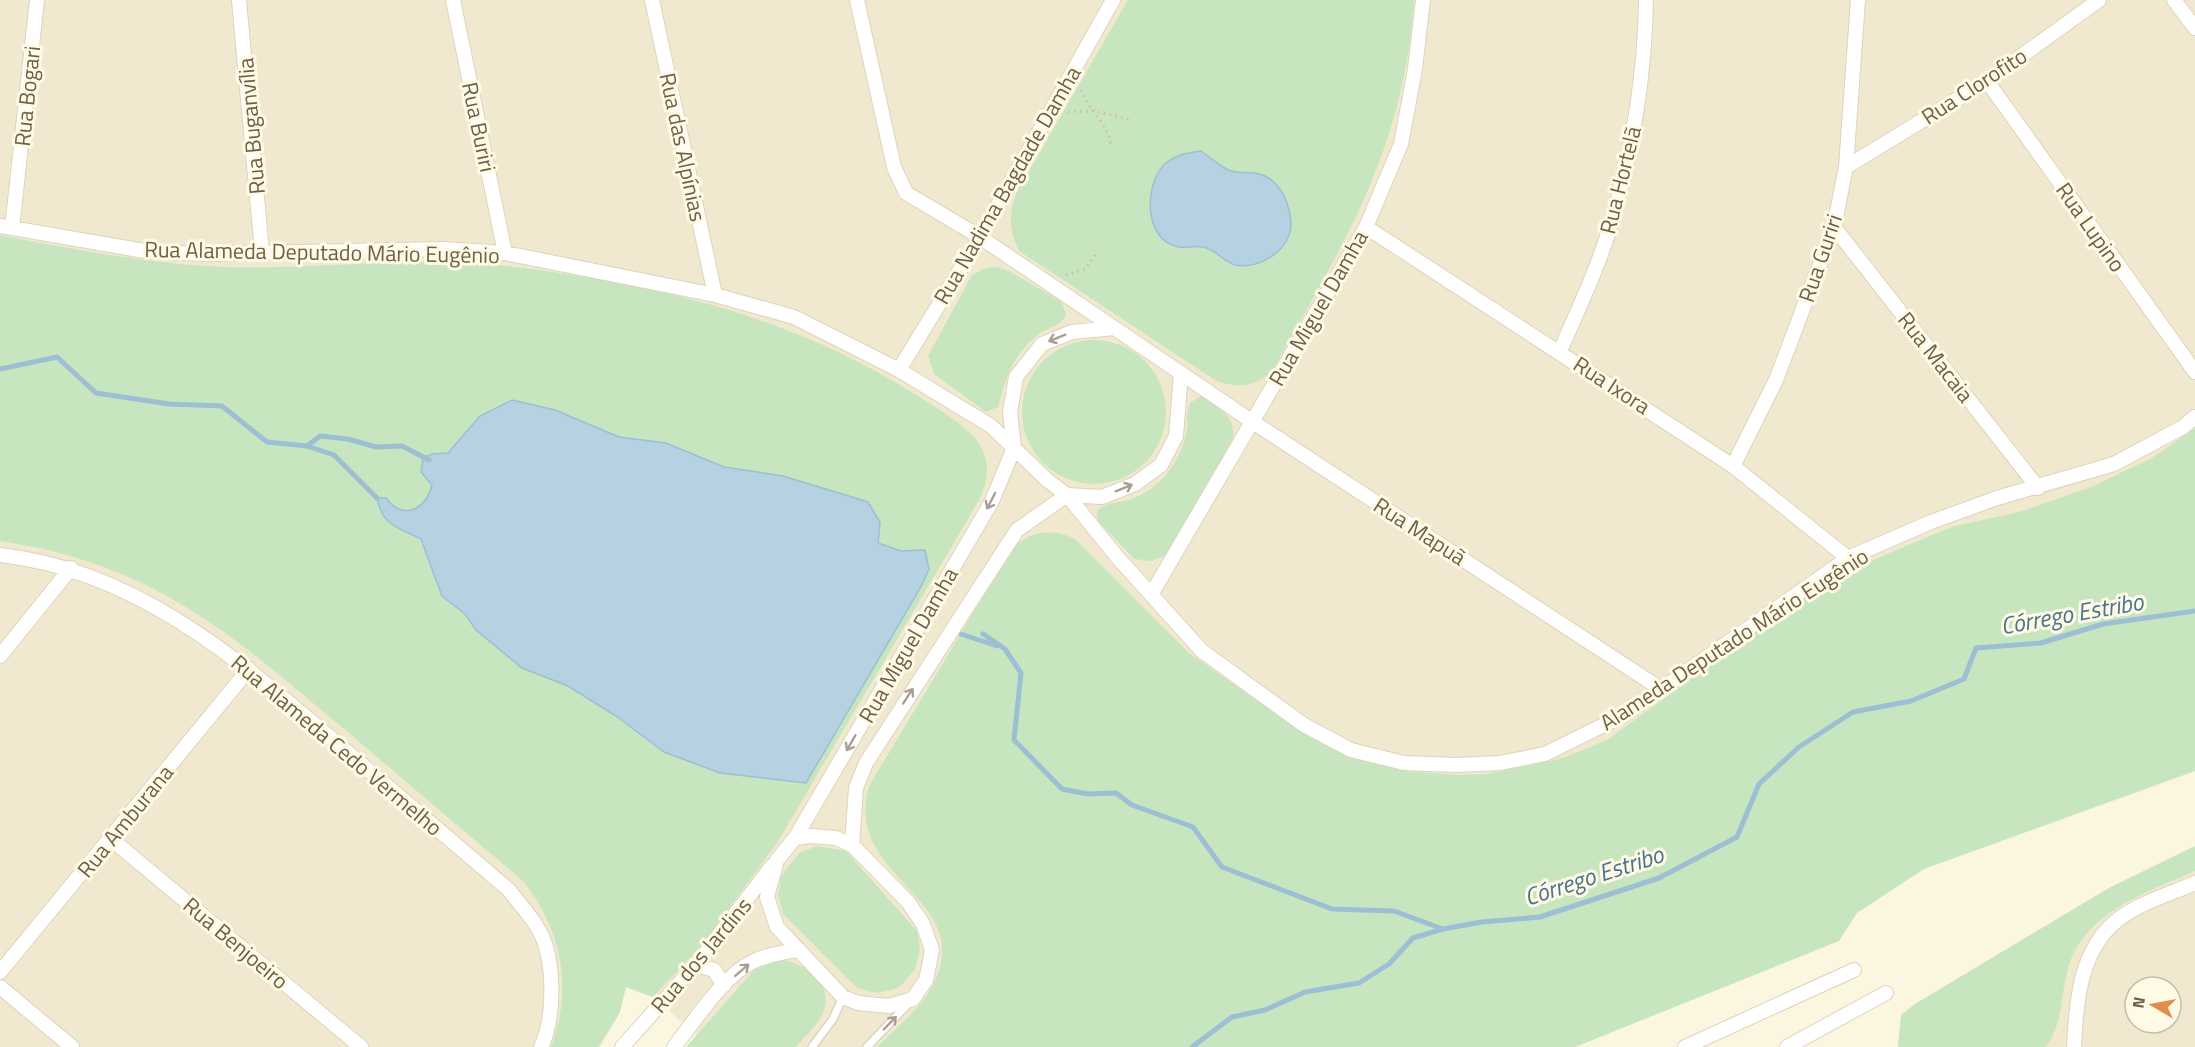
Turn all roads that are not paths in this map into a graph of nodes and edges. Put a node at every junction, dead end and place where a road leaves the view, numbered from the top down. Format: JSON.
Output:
{"nodes":[{"id":1,"x":37,"y":0,"type":"edge"},
{"id":2,"x":239,"y":0,"type":"edge"},
{"id":3,"x":453,"y":0,"type":"edge"},
{"id":4,"x":651,"y":0,"type":"edge"},
{"id":5,"x":857,"y":0,"type":"edge"},
{"id":6,"x":1113,"y":0,"type":"edge"},
{"id":7,"x":1423,"y":0,"type":"edge"},
{"id":8,"x":1646,"y":0,"type":"edge"},
{"id":9,"x":1858,"y":0,"type":"edge"},
{"id":10,"x":2099,"y":0,"type":"edge"},
{"id":11,"x":2174,"y":0,"type":"edge"},
{"id":12,"x":2195,"y":28,"type":"edge"},
{"id":13,"x":1987,"y":81,"type":"junction"},
{"id":14,"x":1845,"y":167,"type":"junction"},
{"id":15,"x":6,"y":227,"type":"edge"},
{"id":16,"x":1366,"y":227,"type":"junction"},
{"id":17,"x":1834,"y":227,"type":"junction"},
{"id":18,"x":980,"y":237,"type":"junction"},
{"id":19,"x":262,"y":252,"type":"junction"},
{"id":20,"x":505,"y":253,"type":"junction"},
{"id":21,"x":715,"y":295,"type":"junction"},
{"id":22,"x":1114,"y":328,"type":"junction"},
{"id":23,"x":1560,"y":351,"type":"junction"},
{"id":24,"x":899,"y":369,"type":"junction"},
{"id":25,"x":2195,"y":372,"type":"edge"},
{"id":26,"x":1181,"y":373,"type":"junction"},
{"id":27,"x":2195,"y":417,"type":"edge"},
{"id":28,"x":1253,"y":422,"type":"junction"},
{"id":29,"x":1014,"y":448,"type":"junction"},
{"id":30,"x":1733,"y":465,"type":"junction"},
{"id":31,"x":2038,"y":488,"type":"junction"},
{"id":32,"x":1067,"y":495,"type":"junction"},
{"id":33,"x":0,"y":555,"type":"edge"},
{"id":34,"x":1848,"y":558,"type":"junction"},
{"id":35,"x":71,"y":568,"type":"junction"},
{"id":36,"x":1152,"y":593,"type":"junction"},
{"id":37,"x":0,"y":656,"type":"edge"},
{"id":38,"x":249,"y":669,"type":"junction"},
{"id":39,"x":1661,"y":689,"type":"junction"},
{"id":40,"x":795,"y":838,"type":"junction"},
{"id":41,"x":111,"y":839,"type":"junction"},
{"id":42,"x":852,"y":845,"type":"junction"},
{"id":43,"x":777,"y":860,"type":"junction"},
{"id":44,"x":2195,"y":883,"type":"edge"},
{"id":45,"x":797,"y":950,"type":"junction"},
{"id":46,"x":696,"y":965,"type":"junction"},
{"id":47,"x":1854,"y":970,"type":"dead end"},
{"id":48,"x":0,"y":972,"type":"edge"},
{"id":49,"x":724,"y":985,"type":"junction"},
{"id":50,"x":0,"y":987,"type":"edge"},
{"id":51,"x":1886,"y":993,"type":"dead end"},
{"id":52,"x":843,"y":997,"type":"junction"},
{"id":53,"x":913,"y":999,"type":"junction"},
{"id":54,"x":623,"y":1046,"type":"edge"},
{"id":55,"x":72,"y":1047,"type":"edge"},
{"id":56,"x":361,"y":1047,"type":"edge"},
{"id":57,"x":541,"y":1047,"type":"edge"},
{"id":58,"x":674,"y":1047,"type":"edge"},
{"id":59,"x":812,"y":1047,"type":"edge"},
{"id":60,"x":867,"y":1047,"type":"edge"},
{"id":61,"x":1685,"y":1047,"type":"edge"},
{"id":62,"x":1787,"y":1047,"type":"edge"},
{"id":63,"x":2074,"y":1047,"type":"edge"}],
"edges":[{"from":1,"to":15,"type":"street","name":"Rua Bogari"},
{"from":2,"to":19,"type":"street","name":"Rua Buganvília"},
{"from":3,"to":20,"type":"street","name":"Rua Buriri"},
{"from":4,"to":21,"type":"street","name":"Rua das Alpínias"},
{"from":5,"to":18,"type":"street"},
{"from":6,"to":18,"type":"street","name":"Rua Nadima Bagdade Damha"},
{"from":7,"to":16,"type":"street","name":"Rua Miguel Damha"},
{"from":8,"to":23,"type":"street","name":"Rua Hortelã"},
{"from":9,"to":14,"type":"street","name":"Rua Guriri"},
{"from":10,"to":13,"type":"street","name":"Rua Clorofito"},
{"from":11,"to":12,"type":"street"},
{"from":13,"to":14,"type":"street","name":"Rua Clorofito"},
{"from":13,"to":25,"type":"street","name":"Rua Lupino"},
{"from":14,"to":17,"type":"street","name":"Rua Guriri"},
{"from":15,"to":19,"type":"street","name":"Rua Alameda Deputado Mário Eugênio"},
{"from":16,"to":23,"type":"street","name":"Rua Ixora"},
{"from":16,"to":28,"type":"street","name":"Rua Miguel Damha"},
{"from":17,"to":30,"type":"street","name":"Rua Guriri"},
{"from":17,"to":31,"type":"street","name":"Rua Macaia"},
{"from":18,"to":22,"type":"street"},
{"from":18,"to":24,"type":"street","name":"Rua Nadima Bagdade Damha"},
{"from":19,"to":20,"type":"street","name":"Rua Alameda Deputado Mário Eugênio"},
{"from":20,"to":21,"type":"street","name":"Rua Alameda Deputado Mário Eugênio"},
{"from":21,"to":24,"type":"street","name":"Rua Alameda Deputado Mário Eugênio"},
{"from":22,"to":26,"type":"street"},
{"from":22,"to":29,"type":"street","one_way":true},
{"from":23,"to":30,"type":"street","name":"Rua Ixora"},
{"from":24,"to":29,"type":"street","name":"Rua Alameda Deputado Mário Eugênio"},
{"from":26,"to":28,"type":"street","name":"Rua Mapuã"},
{"from":32,"to":26,"type":"street","one_way":true},
{"from":27,"to":31,"type":"street","name":"Alameda Deputado Mário Eugênio"},
{"from":28,"to":36,"type":"street","name":"Rua Miguel Damha"},
{"from":28,"to":39,"type":"street","name":"Rua Mapuã"},
{"from":29,"to":32,"type":"street"},
{"from":29,"to":40,"type":"street","name":"Rua Miguel Damha","one_way":true},
{"from":30,"to":34,"type":"street","name":"Rua Ixora"},
{"from":31,"to":34,"type":"street","name":"Alameda Deputado Mário Eugênio"},
{"from":32,"to":36,"type":"street","name":"Alameda Deputado Mário Eugênio"},
{"from":42,"to":32,"type":"street","name":"Rua Miguel Damha","one_way":true},
{"from":33,"to":35,"type":"street","name":"Rua Alameda Cedo Vermelho"},
{"from":34,"to":39,"type":"street","name":"Alameda Deputado Mário Eugênio"},
{"from":35,"to":37,"type":"street"},
{"from":35,"to":38,"type":"street","name":"Rua Alameda Cedo Vermelho"},
{"from":36,"to":39,"type":"street","name":"Alameda Deputado Mário Eugênio"},
{"from":38,"to":41,"type":"street","name":"Rua Amburana"},
{"from":38,"to":57,"type":"street","name":"Rua Alameda Cedo Vermelho"},
{"from":40,"to":42,"type":"street"},
{"from":40,"to":43,"type":"street"},
{"from":41,"to":48,"type":"street","name":"Rua Amburana"},
{"from":41,"to":56,"type":"street","name":"Rua Benjoeiro"},
{"from":42,"to":53,"type":"street"},
{"from":43,"to":45,"type":"street"},
{"from":43,"to":46,"type":"street","name":"Rua dos Jardins"},
{"from":44,"to":63,"type":"street"},
{"from":49,"to":45,"type":"street","one_way":true},
{"from":45,"to":52,"type":"street"},
{"from":46,"to":49,"type":"street"},
{"from":46,"to":54,"type":"street","name":"Rua dos Jardins"},
{"from":47,"to":61,"type":"street"},
{"from":49,"to":58,"type":"street"},
{"from":50,"to":55,"type":"street"},
{"from":51,"to":62,"type":"street"},
{"from":52,"to":53,"type":"street"},
{"from":52,"to":59,"type":"lane"},
{"from":60,"to":53,"type":"lane","one_way":true}]}
